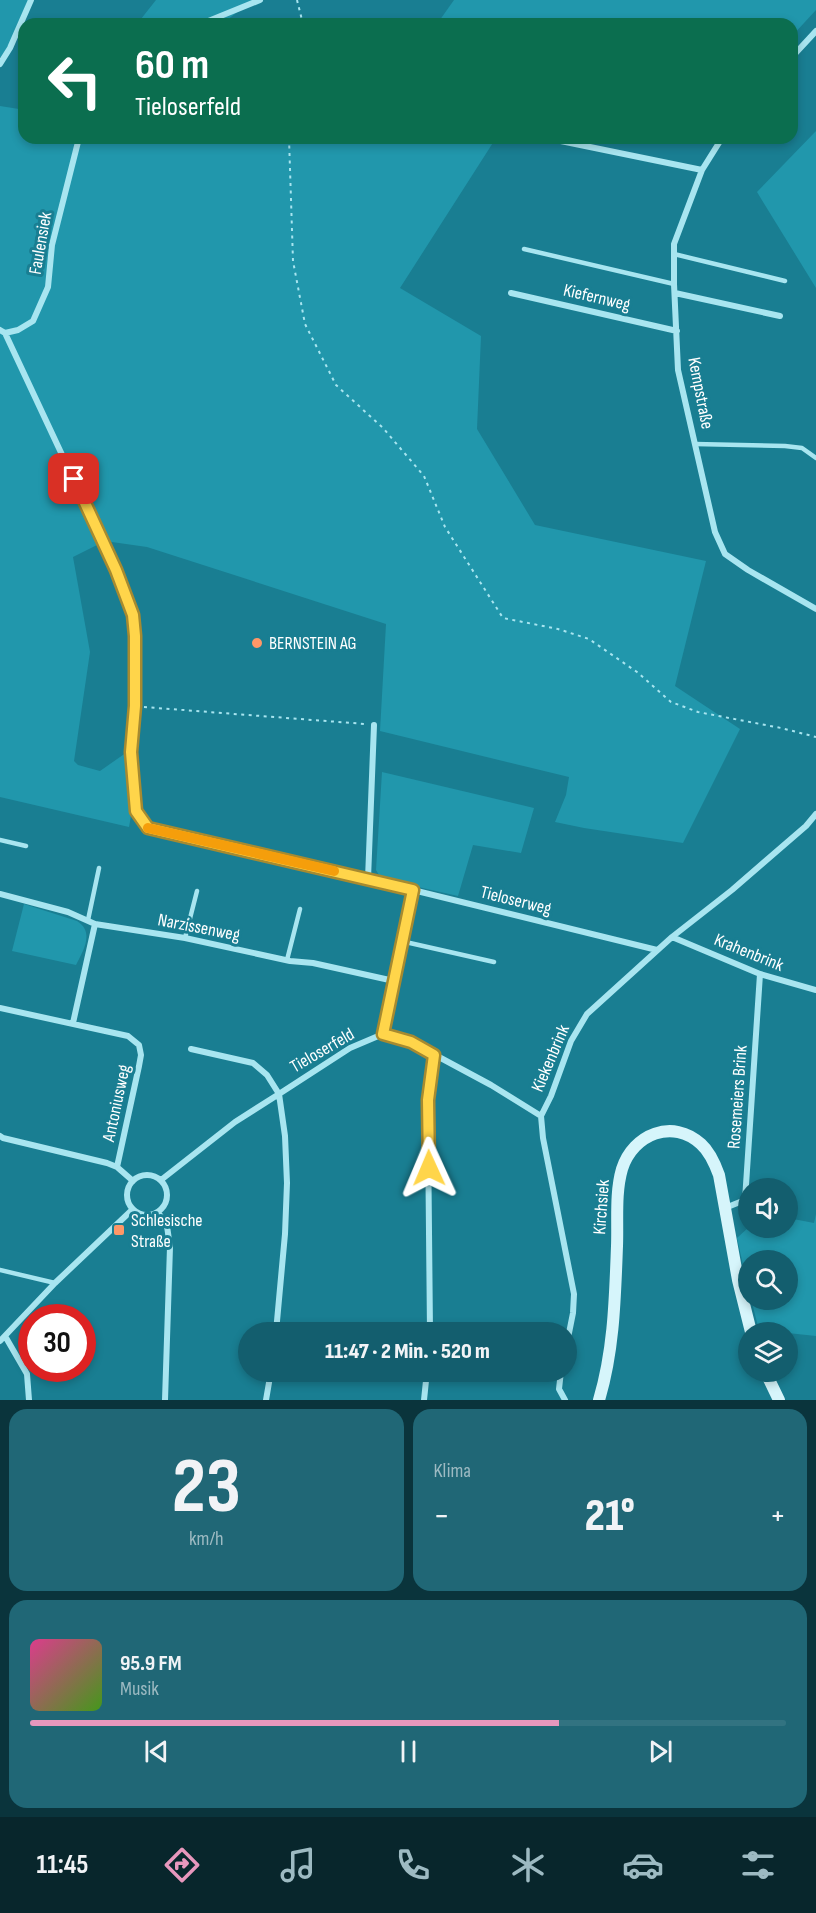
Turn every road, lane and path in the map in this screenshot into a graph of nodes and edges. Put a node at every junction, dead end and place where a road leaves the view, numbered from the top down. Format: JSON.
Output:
{"nodes":[{"id":1,"x":31,"y":0,"type":"edge"},
{"id":2,"x":260,"y":0,"type":"edge"},
{"id":3,"x":297,"y":0,"type":"edge"},
{"id":4,"x":23,"y":18,"type":"edge"},
{"id":5,"x":216,"y":18,"type":"edge"},
{"id":6,"x":302,"y":18,"type":"edge"},
{"id":7,"x":18,"y":30,"type":"edge"},
{"id":8,"x":816,"y":31,"type":"edge"},
{"id":9,"x":798,"y":50,"type":"edge"},
{"id":10,"x":0,"y":64,"type":"edge"},
{"id":11,"x":77,"y":144,"type":"edge"},
{"id":12,"x":289,"y":144,"type":"edge"},
{"id":13,"x":575,"y":144,"type":"edge"},
{"id":14,"x":718,"y":144,"type":"edge"},
{"id":15,"x":702,"y":170,"type":"junction"},
{"id":16,"x":524,"y":249,"type":"dead end"},
{"id":17,"x":674,"y":254,"type":"junction"},
{"id":18,"x":785,"y":281,"type":"dead end"},
{"id":19,"x":674,"y":284,"type":"junction"},
{"id":20,"x":511,"y":292,"type":"dead end"},
{"id":21,"x":675,"y":293,"type":"junction"},
{"id":22,"x":780,"y":316,"type":"dead end"},
{"id":23,"x":2,"y":331,"type":"edge"},
{"id":24,"x":677,"y":331,"type":"junction"},
{"id":25,"x":695,"y":444,"type":"junction"},
{"id":26,"x":816,"y":459,"type":"edge"},
{"id":27,"x":816,"y":609,"type":"edge"},
{"id":28,"x":135,"y":706,"type":"junction"},
{"id":29,"x":374,"y":725,"type":"joint"},
{"id":30,"x":816,"y":737,"type":"edge"},
{"id":31,"x":816,"y":814,"type":"edge"},
{"id":32,"x":0,"y":840,"type":"edge"},
{"id":33,"x":26,"y":846,"type":"dead end"},
{"id":34,"x":99,"y":868,"type":"dead end"},
{"id":35,"x":368,"y":879,"type":"junction"},
{"id":36,"x":413,"y":890,"type":"junction"},
{"id":37,"x":197,"y":891,"type":"dead end"},
{"id":38,"x":0,"y":894,"type":"edge"},
{"id":39,"x":300,"y":909,"type":"dead end"},
{"id":40,"x":87,"y":920,"type":"junction"},
{"id":41,"x":95,"y":924,"type":"junction"},
{"id":42,"x":672,"y":937,"type":"junction"},
{"id":43,"x":185,"y":938,"type":"junction"},
{"id":44,"x":401,"y":941,"type":"junction"},
{"id":45,"x":657,"y":950,"type":"junction"},
{"id":46,"x":287,"y":960,"type":"junction"},
{"id":47,"x":494,"y":962,"type":"dead end"},
{"id":48,"x":760,"y":974,"type":"junction"},
{"id":49,"x":394,"y":981,"type":"junction"},
{"id":50,"x":816,"y":990,"type":"edge"},
{"id":51,"x":0,"y":1008,"type":"edge"},
{"id":52,"x":73,"y":1023,"type":"junction"},
{"id":53,"x":383,"y":1034,"type":"junction"},
{"id":54,"x":191,"y":1049,"type":"dead end"},
{"id":55,"x":434,"y":1055,"type":"junction"},
{"id":56,"x":279,"y":1094,"type":"junction"},
{"id":57,"x":541,"y":1116,"type":"junction"},
{"id":58,"x":0,"y":1136,"type":"edge"},
{"id":59,"x":117,"y":1167,"type":"junction"},
{"id":60,"x":161,"y":1180,"type":"junction"},
{"id":61,"x":133,"y":1181,"type":"junction"},
{"id":62,"x":725,"y":1208,"type":"junction"},
{"id":63,"x":133,"y":1209,"type":"junction"},
{"id":64,"x":158,"y":1212,"type":"junction"},
{"id":65,"x":0,"y":1270,"type":"edge"},
{"id":66,"x":55,"y":1283,"type":"junction"},
{"id":67,"x":277,"y":1322,"type":"edge"},
{"id":68,"x":430,"y":1322,"type":"edge"},
{"id":69,"x":571,"y":1322,"type":"edge"},
{"id":70,"x":748,"y":1322,"type":"edge"},
{"id":71,"x":2,"y":1339,"type":"edge"},
{"id":72,"x":269,"y":1382,"type":"edge"},
{"id":73,"x":426,"y":1382,"type":"edge"},
{"id":74,"x":560,"y":1382,"type":"edge"},
{"id":75,"x":771,"y":1382,"type":"edge"},
{"id":76,"x":29,"y":1400,"type":"edge"},
{"id":77,"x":165,"y":1400,"type":"edge"},
{"id":78,"x":266,"y":1400,"type":"edge"},
{"id":79,"x":424,"y":1400,"type":"edge"},
{"id":80,"x":565,"y":1400,"type":"edge"},
{"id":81,"x":599,"y":1400,"type":"edge"},
{"id":82,"x":780,"y":1400,"type":"edge"}],
"edges":[{"from":1,"to":4,"type":"street"},
{"from":2,"to":5,"type":"street"},
{"from":3,"to":6,"type":"path"},
{"from":7,"to":10,"type":"street"},
{"from":8,"to":9,"type":"street"},
{"from":11,"to":23,"type":"street","name":"Faulensiek"},
{"from":12,"to":30,"type":"path"},
{"from":13,"to":15,"type":"street"},
{"from":14,"to":15,"type":"street","name":"Kempstraße"},
{"from":15,"to":17,"type":"street","name":"Kempstraße"},
{"from":16,"to":19,"type":"lane"},
{"from":17,"to":18,"type":"lane"},
{"from":17,"to":19,"type":"street","name":"Kempstraße"},
{"from":19,"to":21,"type":"street","name":"Kempstraße"},
{"from":20,"to":24,"type":"street","name":"Kiefernweg"},
{"from":21,"to":22,"type":"street"},
{"from":21,"to":24,"type":"street","name":"Kempstraße"},
{"from":23,"to":28,"type":"street"},
{"from":24,"to":25,"type":"street","name":"Kempstraße"},
{"from":25,"to":26,"type":"lane"},
{"from":25,"to":27,"type":"street","name":"Kempstraße"},
{"from":28,"to":29,"type":"path"},
{"from":28,"to":35,"type":"street","name":"Tieloserweg"},
{"from":29,"to":35,"type":"street"},
{"from":31,"to":42,"type":"street","name":"Kiekenbrink"},
{"from":32,"to":33,"type":"lane"},
{"from":34,"to":40,"type":"lane"},
{"from":35,"to":36,"type":"street","name":"Tieloserweg"},
{"from":36,"to":44,"type":"street"},
{"from":36,"to":45,"type":"street","name":"Tieloserweg"},
{"from":37,"to":43,"type":"lane"},
{"from":38,"to":40,"type":"street","name":"Narzissenweg"},
{"from":39,"to":46,"type":"lane"},
{"from":40,"to":41,"type":"street","name":"Narzissenweg"},
{"from":41,"to":43,"type":"street","name":"Narzissenweg"},
{"from":41,"to":52,"type":"street"},
{"from":42,"to":45,"type":"street","name":"Kiekenbrink"},
{"from":42,"to":48,"type":"street","name":"Krahenbrink"},
{"from":43,"to":46,"type":"street","name":"Narzissenweg"},
{"from":44,"to":47,"type":"lane"},
{"from":44,"to":49,"type":"street"},
{"from":45,"to":57,"type":"street","name":"Kiekenbrink"},
{"from":46,"to":49,"type":"street","name":"Narzissenweg"},
{"from":48,"to":50,"type":"street","name":"Krahenbrink"},
{"from":48,"to":62,"type":"street","name":"Rosemeiers Brink"},
{"from":49,"to":53,"type":"street"},
{"from":51,"to":52,"type":"street","name":"Antoniusweg"},
{"from":52,"to":59,"type":"street","name":"Antoniusweg"},
{"from":53,"to":55,"type":"street","name":"Tieloserfeld"},
{"from":53,"to":56,"type":"street","name":"Tieloserfeld"},
{"from":54,"to":56,"type":"street","name":"Tieloserfeld"},
{"from":55,"to":57,"type":"street","name":"Tieloserfeld"},
{"from":55,"to":68,"type":"street"},
{"from":56,"to":60,"type":"street","name":"Tieloserfeld"},
{"from":56,"to":67,"type":"street"},
{"from":57,"to":69,"type":"street","name":"Kiekenbrink"},
{"from":58,"to":59,"type":"street"},
{"from":59,"to":61,"type":"street"},
{"from":60,"to":61,"type":"street"},
{"from":60,"to":64,"type":"street"},
{"from":61,"to":63,"type":"street"},
{"from":62,"to":70,"type":"main road","name":"Kirchsiek"},
{"from":62,"to":81,"type":"main road","name":"Kirchsiek"},
{"from":63,"to":64,"type":"street"},
{"from":63,"to":66,"type":"street"},
{"from":64,"to":77,"type":"street"},
{"from":65,"to":66,"type":"lane"},
{"from":66,"to":71,"type":"street"},
{"from":71,"to":76,"type":"street"},
{"from":72,"to":78,"type":"street"},
{"from":73,"to":79,"type":"street"},
{"from":74,"to":80,"type":"street"},
{"from":75,"to":82,"type":"main road"}]}
